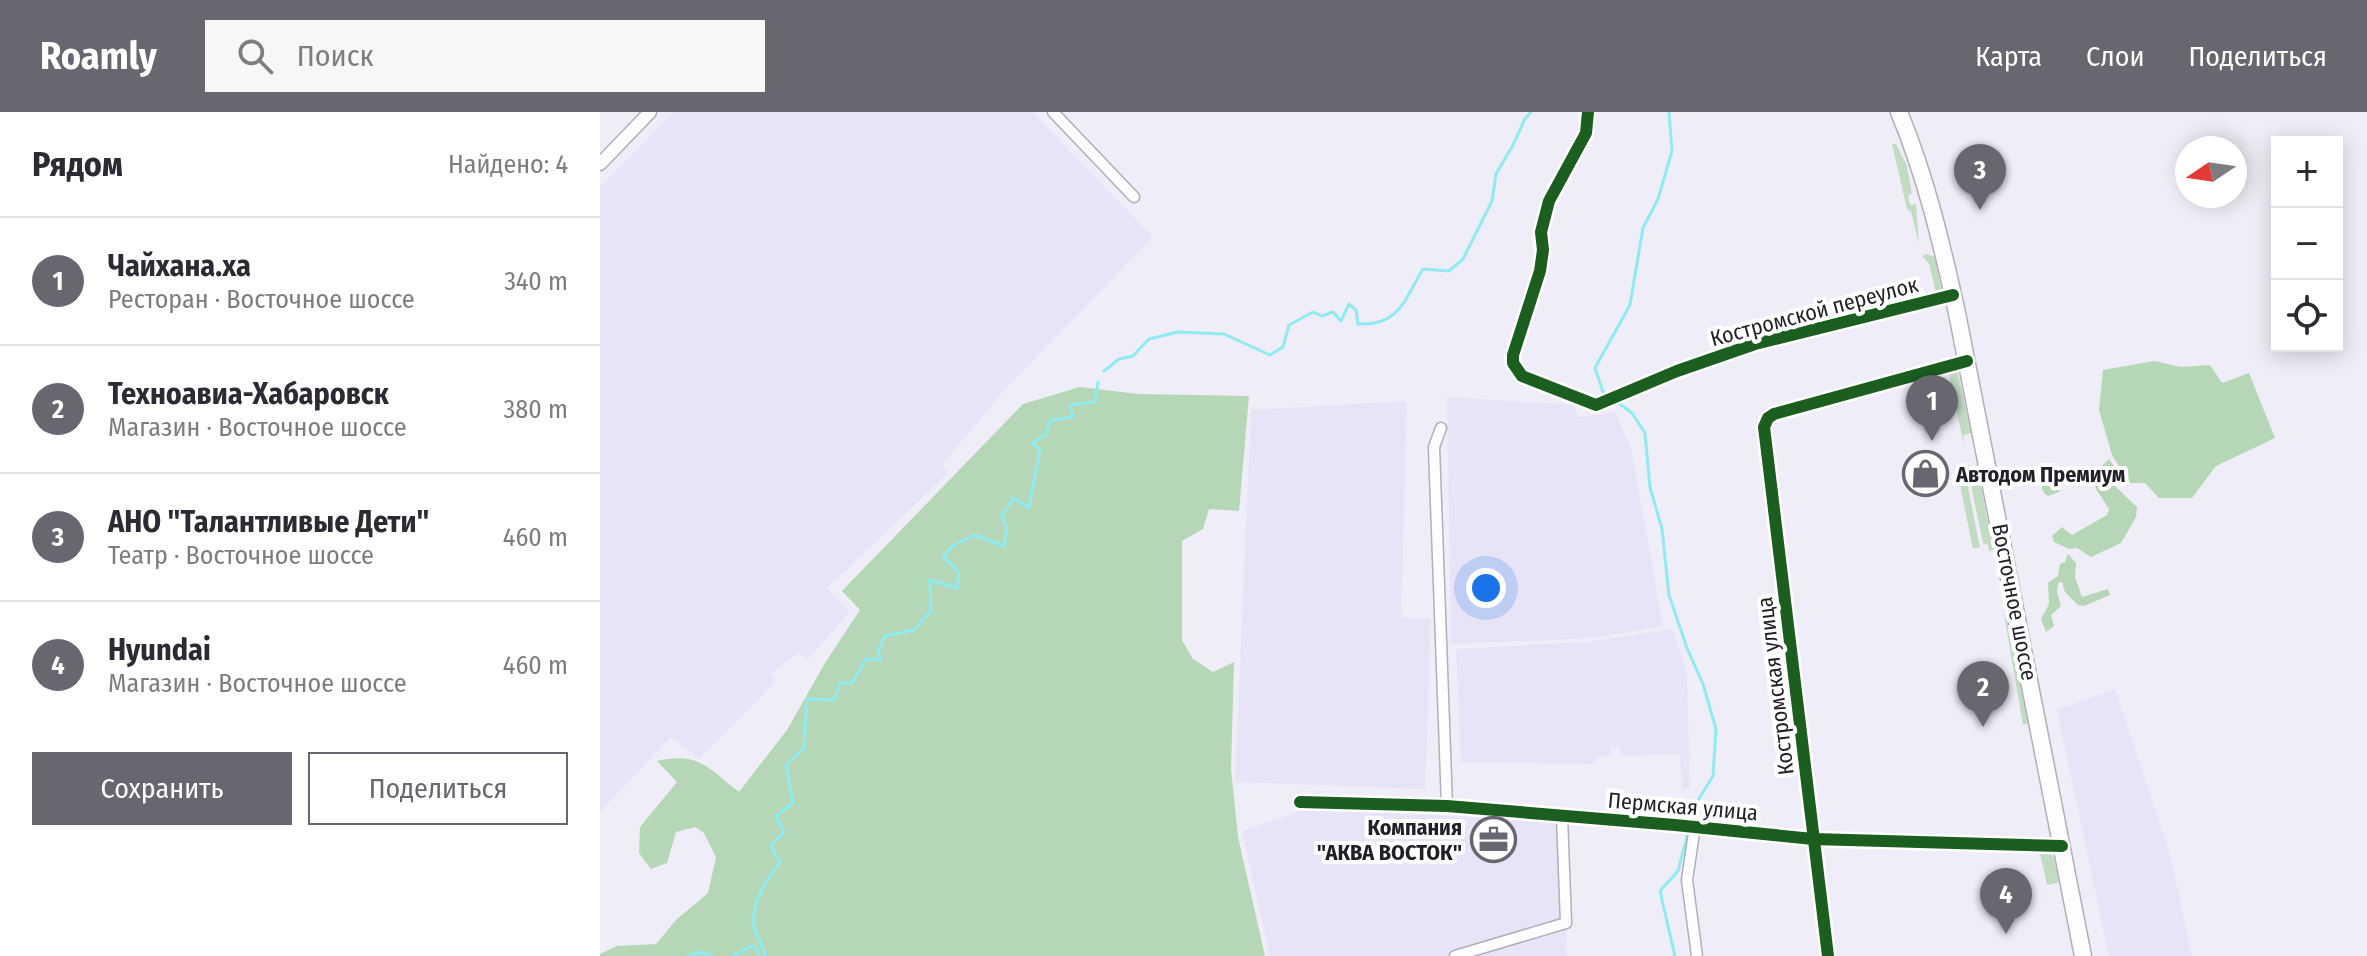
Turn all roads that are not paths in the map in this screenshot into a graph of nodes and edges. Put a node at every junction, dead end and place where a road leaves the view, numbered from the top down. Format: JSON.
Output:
{"nodes":[{"id":1,"x":650,"y":112,"type":"edge"},
{"id":2,"x":1053,"y":112,"type":"edge"},
{"id":3,"x":1588,"y":112,"type":"edge"},
{"id":4,"x":1899,"y":112,"type":"edge"},
{"id":5,"x":600,"y":164,"type":"edge"},
{"id":6,"x":1134,"y":197,"type":"dead end"},
{"id":7,"x":1953,"y":295,"type":"junction"},
{"id":8,"x":1967,"y":361,"type":"junction"},
{"id":9,"x":1441,"y":428,"type":"dead end"},
{"id":10,"x":1300,"y":802,"type":"dead end"},
{"id":11,"x":1447,"y":806,"type":"junction"},
{"id":12,"x":1562,"y":816,"type":"junction"},
{"id":13,"x":1695,"y":826,"type":"junction"},
{"id":14,"x":1813,"y":839,"type":"junction"},
{"id":15,"x":2062,"y":846,"type":"junction"},
{"id":16,"x":1455,"y":956,"type":"edge"},
{"id":17,"x":1697,"y":956,"type":"edge"},
{"id":18,"x":1828,"y":956,"type":"edge"},
{"id":19,"x":2083,"y":956,"type":"edge"}],
"edges":[{"from":1,"to":5,"type":"street"},
{"from":2,"to":6,"type":"street"},
{"from":3,"to":7,"type":"street","name":"Костромской переулок"},
{"from":4,"to":7,"type":"main road","name":"Восточное шоссе"},
{"from":7,"to":8,"type":"main road","name":"Восточное шоссе"},
{"from":8,"to":14,"type":"street","name":"Костромская улица"},
{"from":8,"to":15,"type":"main road","name":"Восточное шоссе"},
{"from":9,"to":11,"type":"street"},
{"from":10,"to":11,"type":"street","name":"Пермская улица"},
{"from":11,"to":12,"type":"street","name":"Пермская улица"},
{"from":12,"to":13,"type":"street","name":"Пермская улица"},
{"from":12,"to":16,"type":"street"},
{"from":13,"to":14,"type":"street","name":"Пермская улица"},
{"from":13,"to":17,"type":"street"},
{"from":14,"to":15,"type":"street","name":"Пермская улица"},
{"from":14,"to":18,"type":"street","name":"Костромская улица"},
{"from":15,"to":19,"type":"main road","name":"Восточное шоссе"}]}
